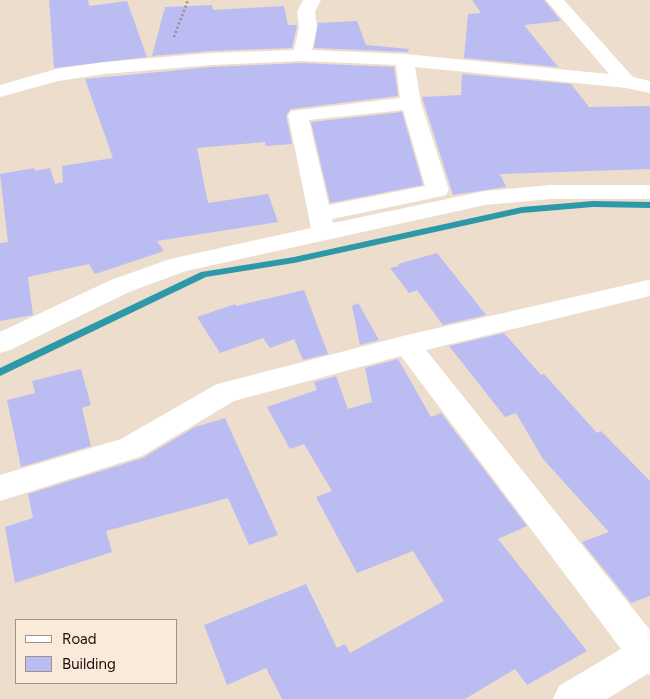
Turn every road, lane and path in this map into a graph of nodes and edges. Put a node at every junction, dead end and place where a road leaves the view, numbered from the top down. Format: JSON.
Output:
{"nodes":[{"id":1,"x":188,"y":0,"type":"edge"},
{"id":2,"x":312,"y":0,"type":"edge"},
{"id":3,"x":556,"y":0,"type":"edge"},
{"id":4,"x":302,"y":55,"type":"junction"},
{"id":5,"x":405,"y":60,"type":"junction"},
{"id":6,"x":184,"y":61,"type":"junction"},
{"id":7,"x":626,"y":82,"type":"junction"},
{"id":8,"x":650,"y":87,"type":"edge"},
{"id":9,"x":0,"y":91,"type":"edge"},
{"id":10,"x":410,"y":103,"type":"junction"},
{"id":11,"x":650,"y":192,"type":"edge"},
{"id":12,"x":322,"y":224,"type":"junction"},
{"id":13,"x":648,"y":288,"type":"dead end"},
{"id":14,"x":0,"y":343,"type":"edge"},
{"id":15,"x":407,"y":345,"type":"junction"},
{"id":16,"x":0,"y":488,"type":"edge"},
{"id":17,"x":648,"y":656,"type":"edge"},
{"id":18,"x":572,"y":699,"type":"edge"}],
"edges":[{"from":1,"to":6,"type":"path"},
{"from":2,"to":4,"type":"street"},
{"from":3,"to":7,"type":"street"},
{"from":4,"to":5,"type":"street"},
{"from":4,"to":6,"type":"street"},
{"from":5,"to":7,"type":"street"},
{"from":5,"to":10,"type":"street"},
{"from":6,"to":9,"type":"street"},
{"from":7,"to":8,"type":"street"},
{"from":10,"to":12,"type":"street"},
{"from":10,"to":12,"type":"street"},
{"from":11,"to":12,"type":"street"},
{"from":12,"to":14,"type":"street"},
{"from":13,"to":15,"type":"street"},
{"from":15,"to":16,"type":"street"},
{"from":15,"to":17,"type":"street"},
{"from":17,"to":18,"type":"street"}]}
